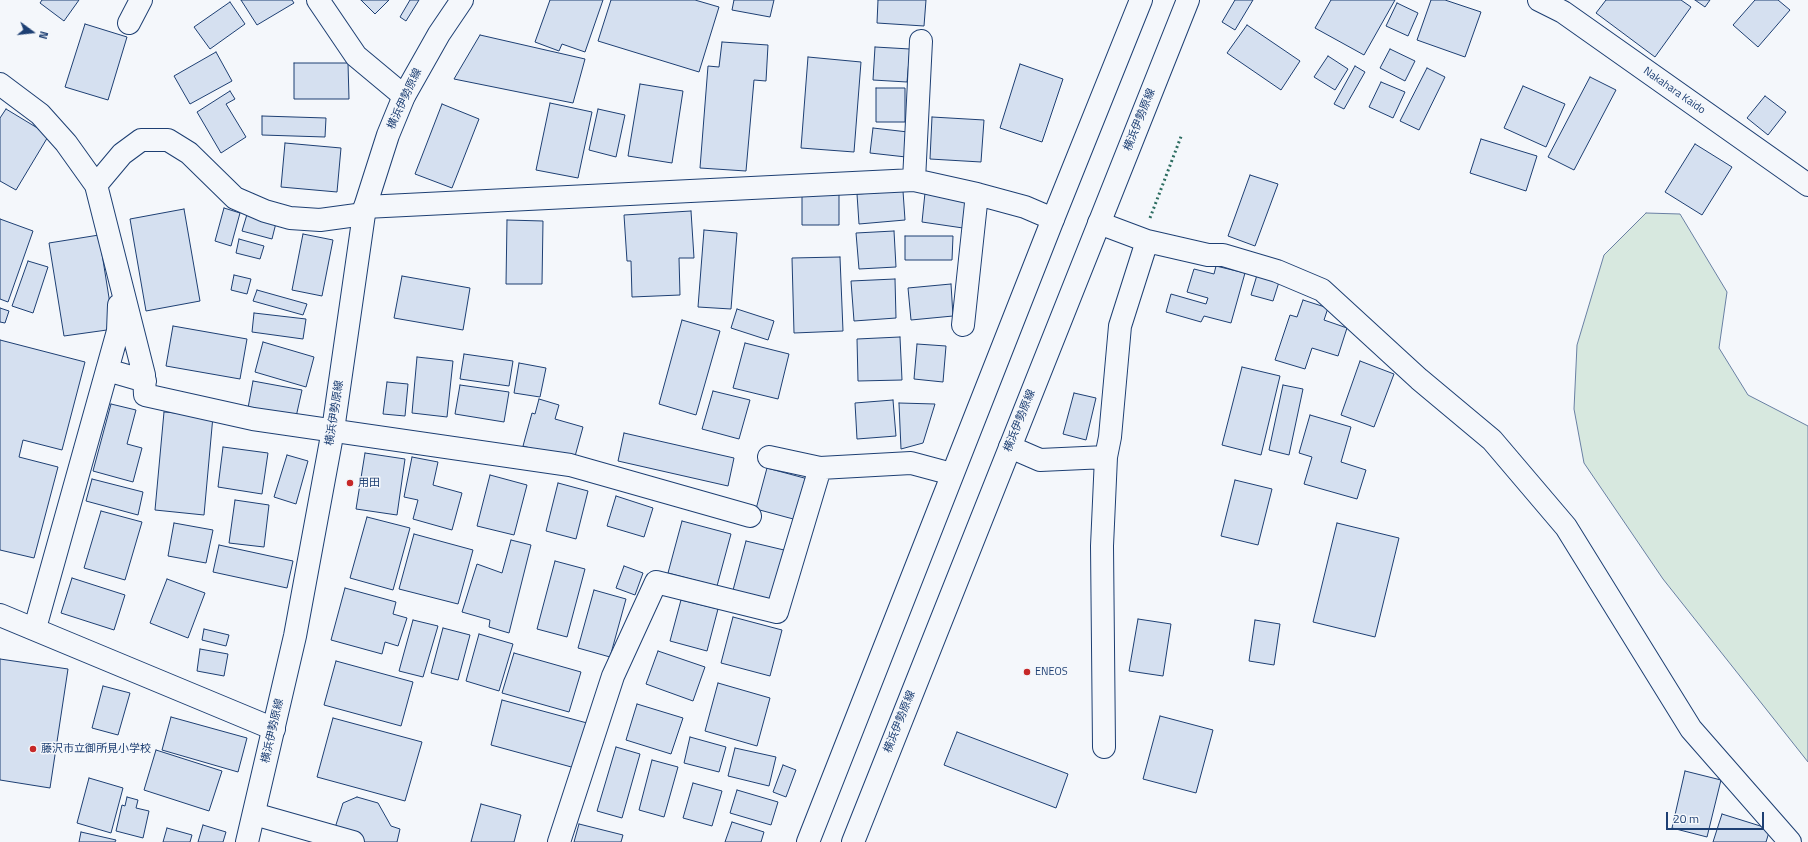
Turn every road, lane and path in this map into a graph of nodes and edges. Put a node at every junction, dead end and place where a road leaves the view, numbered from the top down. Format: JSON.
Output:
{"nodes":[{"id":1,"x":141,"y":0,"type":"edge"},
{"id":2,"x":318,"y":0,"type":"edge"},
{"id":3,"x":462,"y":0,"type":"edge"},
{"id":4,"x":1141,"y":0,"type":"edge"},
{"id":5,"x":1188,"y":0,"type":"edge"},
{"id":6,"x":1539,"y":0,"type":"edge"},
{"id":7,"x":1567,"y":6,"type":"edge"},
{"id":8,"x":129,"y":23,"type":"dead end"},
{"id":9,"x":921,"y":41,"type":"dead end"},
{"id":10,"x":0,"y":84,"type":"edge"},
{"id":11,"x":404,"y":96,"type":"junction"},
{"id":12,"x":914,"y":180,"type":"junction"},
{"id":13,"x":96,"y":185,"type":"junction"},
{"id":14,"x":1808,"y":185,"type":"edge"},
{"id":15,"x":977,"y":194,"type":"junction"},
{"id":16,"x":365,"y":211,"type":"junction"},
{"id":17,"x":1053,"y":220,"type":"junction"},
{"id":18,"x":1099,"y":223,"type":"junction"},
{"id":19,"x":1147,"y":241,"type":"junction"},
{"id":20,"x":120,"y":285,"type":"junction"},
{"id":21,"x":963,"y":325,"type":"dead end"},
{"id":22,"x":107,"y":370,"type":"junction"},
{"id":23,"x":145,"y":381,"type":"junction"},
{"id":24,"x":333,"y":430,"type":"junction"},
{"id":25,"x":1010,"y":447,"type":"junction"},
{"id":26,"x":770,"y":457,"type":"dead end"},
{"id":27,"x":1106,"y":457,"type":"junction"},
{"id":28,"x":820,"y":468,"type":"junction"},
{"id":29,"x":952,"y":474,"type":"junction"},
{"id":30,"x":750,"y":516,"type":"dead end"},
{"id":31,"x":0,"y":615,"type":"edge"},
{"id":32,"x":35,"y":628,"type":"junction"},
{"id":33,"x":274,"y":729,"type":"junction"},
{"id":34,"x":1104,"y":747,"type":"dead end"},
{"id":35,"x":254,"y":814,"type":"junction"},
{"id":36,"x":247,"y":842,"type":"edge"},
{"id":37,"x":353,"y":842,"type":"edge"},
{"id":38,"x":559,"y":842,"type":"edge"},
{"id":39,"x":808,"y":842,"type":"edge"},
{"id":40,"x":853,"y":842,"type":"edge"},
{"id":41,"x":1790,"y":842,"type":"edge"}],
"edges":[{"from":1,"to":8,"type":"main road"},
{"from":2,"to":11,"type":"main road"},
{"from":3,"to":11,"type":"main road","name":"横浜伊勢原線"},
{"from":4,"to":17,"type":"main road"},
{"from":5,"to":18,"type":"main road","name":"横浜伊勢原線"},
{"from":6,"to":7,"type":"main road","name":"Nakahara Kaido"},
{"from":7,"to":14,"type":"main road","name":"Nakahara Kaido"},
{"from":9,"to":12,"type":"main road"},
{"from":10,"to":13,"type":"main road"},
{"from":11,"to":16,"type":"main road","name":"横浜伊勢原線"},
{"from":12,"to":15,"type":"main road"},
{"from":12,"to":16,"type":"main road"},
{"from":13,"to":16,"type":"main road"},
{"from":13,"to":20,"type":"main road"},
{"from":15,"to":17,"type":"main road"},
{"from":15,"to":21,"type":"main road"},
{"from":16,"to":24,"type":"main road","name":"横浜伊勢原線"},
{"from":17,"to":29,"type":"main road"},
{"from":18,"to":19,"type":"main road"},
{"from":18,"to":25,"type":"main road","name":"横浜伊勢原線"},
{"from":19,"to":27,"type":"main road"},
{"from":19,"to":41,"type":"main road"},
{"from":20,"to":22,"type":"main road"},
{"from":20,"to":23,"type":"main road"},
{"from":22,"to":23,"type":"main road"},
{"from":22,"to":32,"type":"main road"},
{"from":23,"to":24,"type":"main road"},
{"from":24,"to":30,"type":"main road"},
{"from":24,"to":33,"type":"main road","name":"横浜伊勢原線"},
{"from":25,"to":27,"type":"main road"},
{"from":25,"to":40,"type":"main road","name":"横浜伊勢原線"},
{"from":26,"to":28,"type":"main road"},
{"from":27,"to":34,"type":"main road"},
{"from":28,"to":29,"type":"main road"},
{"from":28,"to":38,"type":"main road"},
{"from":29,"to":39,"type":"main road"},
{"from":31,"to":32,"type":"main road"},
{"from":32,"to":33,"type":"main road"},
{"from":33,"to":35,"type":"main road","name":"横浜伊勢原線"},
{"from":35,"to":36,"type":"main road","name":"横浜伊勢原線"},
{"from":35,"to":37,"type":"main road"}]}
